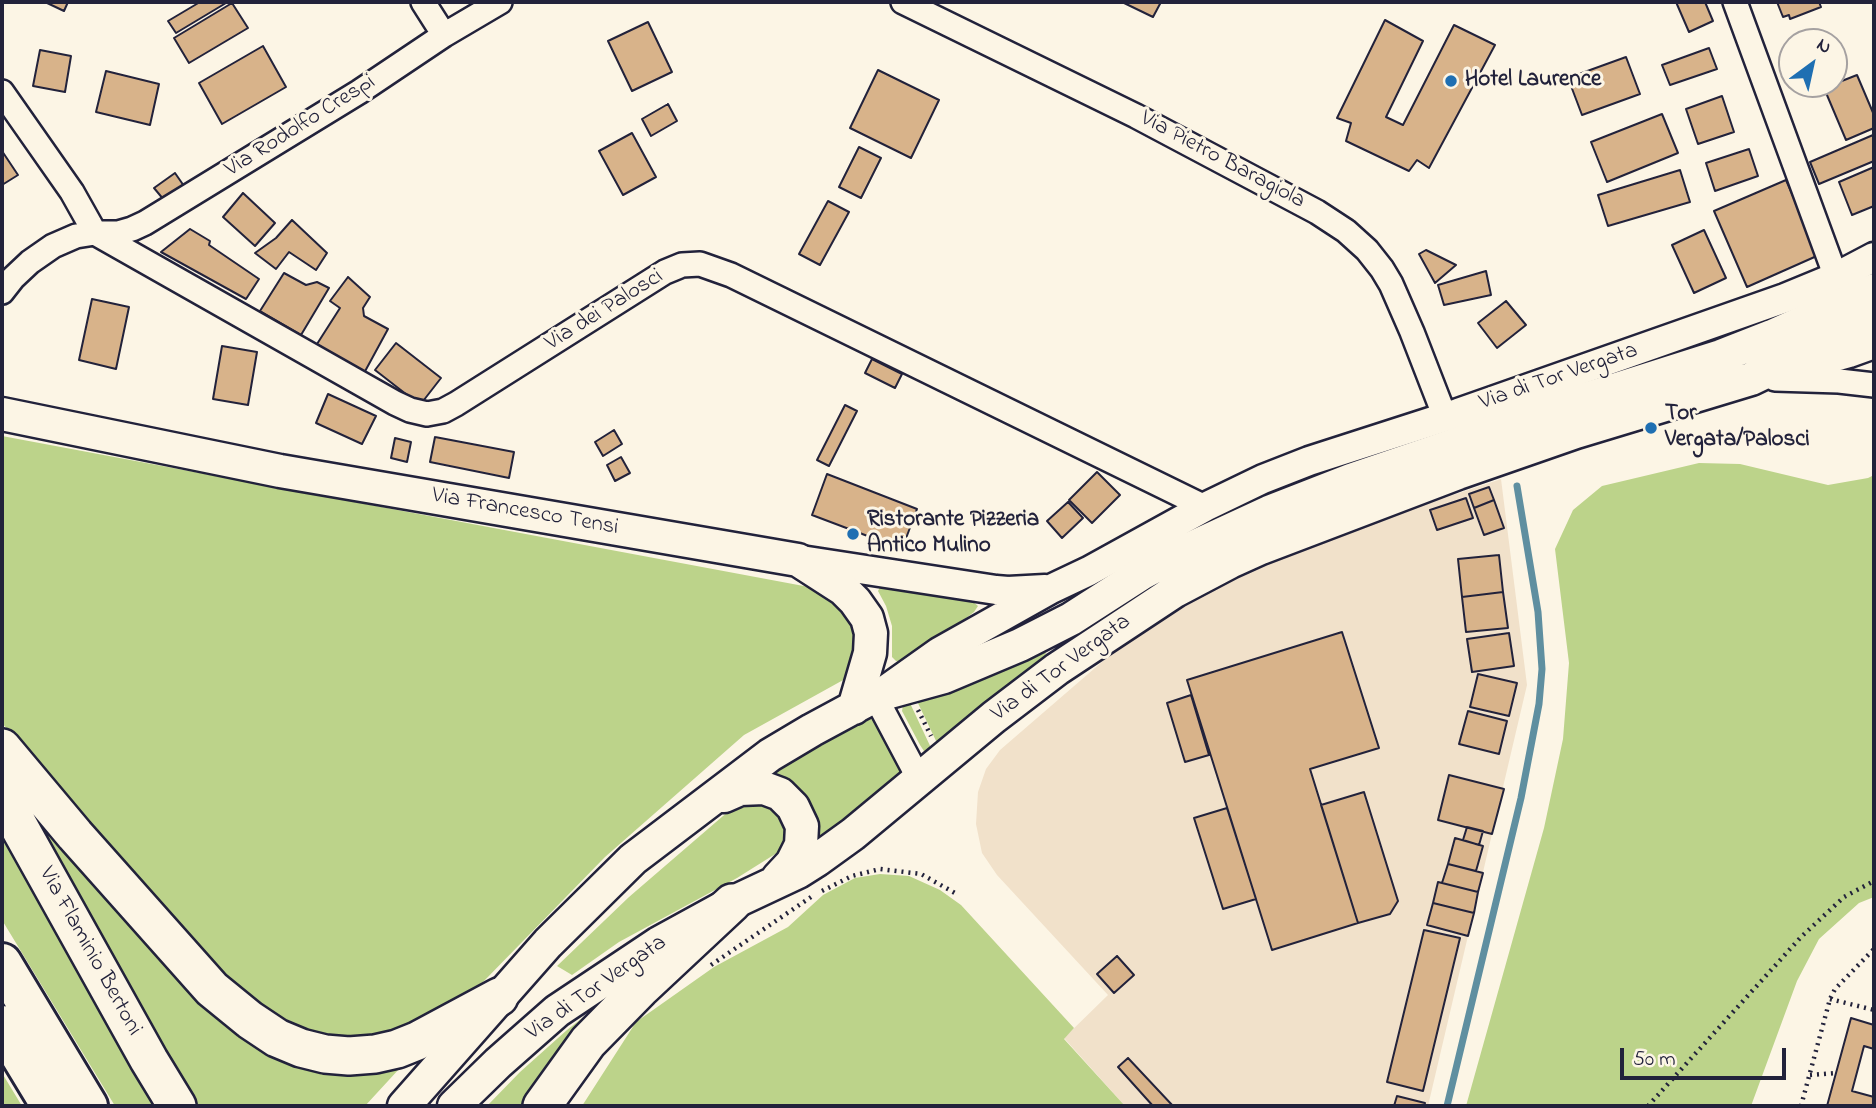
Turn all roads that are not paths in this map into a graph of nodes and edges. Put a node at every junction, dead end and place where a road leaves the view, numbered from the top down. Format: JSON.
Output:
{"nodes":[{"id":1,"x":423,"y":2,"type":"edge"},
{"id":2,"x":500,"y":2,"type":"edge"},
{"id":3,"x":903,"y":2,"type":"edge"},
{"id":4,"x":1735,"y":2,"type":"edge"},
{"id":5,"x":444,"y":35,"type":"junction"},
{"id":6,"x":2,"y":92,"type":"edge"},
{"id":7,"x":95,"y":233,"type":"junction"},
{"id":8,"x":1874,"y":257,"type":"edge"},
{"id":9,"x":1836,"y":276,"type":"junction"},
{"id":10,"x":1874,"y":290,"type":"edge"},
{"id":11,"x":2,"y":292,"type":"edge"},
{"id":12,"x":1874,"y":320,"type":"edge"},
{"id":13,"x":1874,"y":344,"type":"edge"},
{"id":14,"x":1751,"y":379,"type":"junction"},
{"id":15,"x":1874,"y":385,"type":"edge"},
{"id":16,"x":2,"y":414,"type":"edge"},
{"id":17,"x":1445,"y":417,"type":"junction"},
{"id":18,"x":1205,"y":507,"type":"junction"},
{"id":19,"x":798,"y":560,"type":"junction"},
{"id":20,"x":1051,"y":589,"type":"junction"},
{"id":21,"x":865,"y":702,"type":"junction"},
{"id":22,"x":2,"y":748,"type":"edge"},
{"id":23,"x":919,"y":779,"type":"junction"},
{"id":24,"x":2,"y":796,"type":"edge"},
{"id":25,"x":701,"y":809,"type":"junction"},
{"id":26,"x":746,"y":897,"type":"junction"},
{"id":27,"x":2,"y":963,"type":"edge"},
{"id":28,"x":499,"y":997,"type":"junction"},
{"id":29,"x":2,"y":1025,"type":"edge"},
{"id":30,"x":51,"y":1106,"type":"edge"},
{"id":31,"x":88,"y":1106,"type":"edge"},
{"id":32,"x":177,"y":1106,"type":"edge"},
{"id":33,"x":404,"y":1106,"type":"edge"},
{"id":34,"x":454,"y":1106,"type":"edge"},
{"id":35,"x":542,"y":1106,"type":"edge"}],
"edges":[{"from":1,"to":5,"type":"street"},
{"from":2,"to":5,"type":"street","name":"Via Rodolfo Crespi"},
{"from":3,"to":17,"type":"street","name":"Via Pietro Baragiola"},
{"from":4,"to":9,"type":"street"},
{"from":5,"to":7,"type":"street","name":"Via Rodolfo Crespi"},
{"from":6,"to":7,"type":"street"},
{"from":7,"to":11,"type":"street","name":"Via Rodolfo Crespi"},
{"from":7,"to":18,"type":"street","name":"Via dei Palosci"},
{"from":8,"to":9,"type":"street","name":"Via di Tor Vergata"},
{"from":9,"to":17,"type":"street","name":"Via di Tor Vergata"},
{"from":10,"to":21,"type":"main road","name":"Via di Tor Vergata"},
{"from":12,"to":14,"type":"main road","name":"Via di Tor Vergata"},
{"from":13,"to":14,"type":"street","name":"Via di Tor Vergata"},
{"from":14,"to":15,"type":"street"},
{"from":14,"to":23,"type":"main road","name":"Via di Tor Vergata"},
{"from":16,"to":19,"type":"main road","name":"Via Francesco Tensi"},
{"from":17,"to":18,"type":"street","name":"Via di Tor Vergata"},
{"from":18,"to":20,"type":"street","name":"Via di Tor Vergata"},
{"from":19,"to":20,"type":"street","name":"Via Francesco Tensi"},
{"from":19,"to":21,"type":"main road"},
{"from":20,"to":21,"type":"street","name":"Via di Tor Vergata"},
{"from":21,"to":23,"type":"street"},
{"from":21,"to":25,"type":"main road","name":"Via di Tor Vergata"},
{"from":22,"to":28,"type":"highway"},
{"from":23,"to":26,"type":"main road","name":"Via di Tor Vergata"},
{"from":24,"to":32,"type":"highway","name":"Via Flaminio Bertoni"},
{"from":25,"to":26,"type":"main road"},
{"from":25,"to":28,"type":"main road","name":"Via di Tor Vergata"},
{"from":26,"to":34,"type":"main road","name":"Via di Tor Vergata"},
{"from":26,"to":35,"type":"highway"},
{"from":27,"to":31,"type":"highway"},
{"from":28,"to":33,"type":"main road","name":"Via di Tor Vergata"},
{"from":29,"to":30,"type":"highway"}]}
